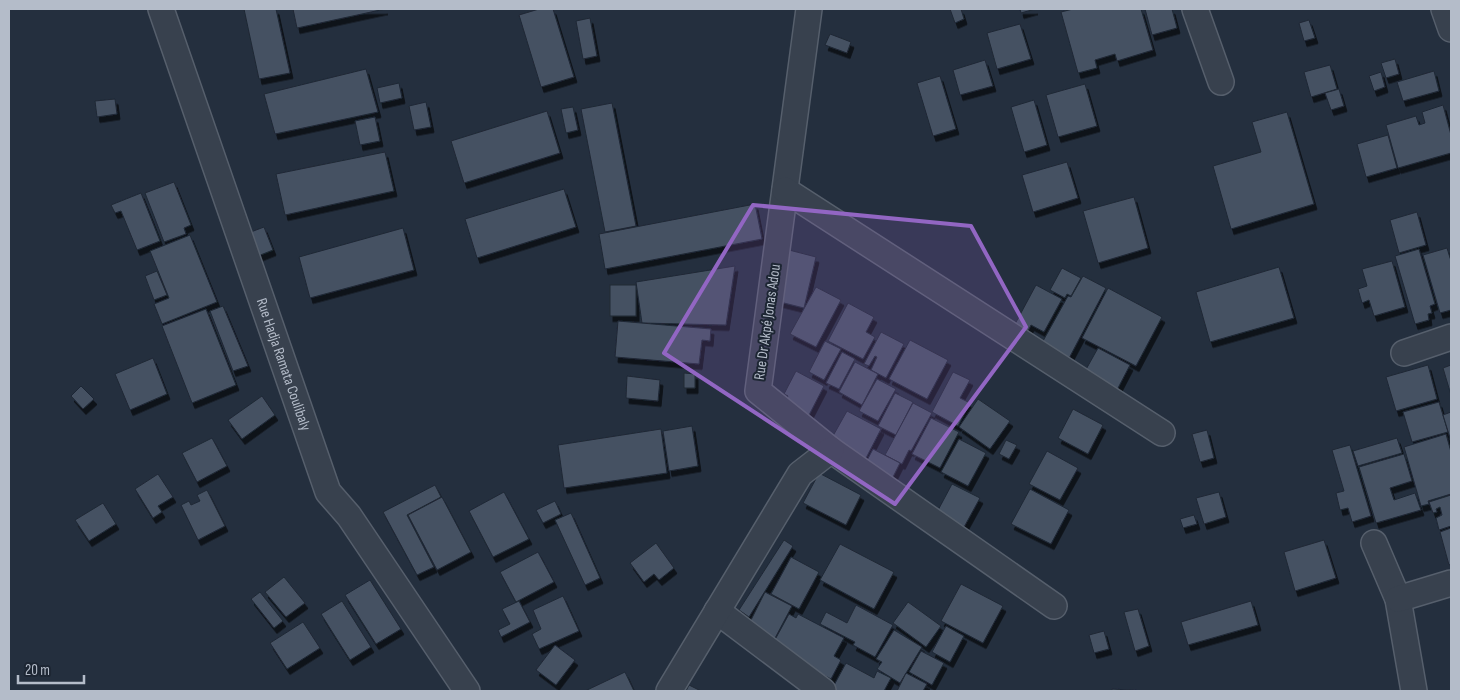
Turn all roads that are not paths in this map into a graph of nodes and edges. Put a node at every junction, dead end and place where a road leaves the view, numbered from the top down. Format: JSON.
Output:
{"nodes":[{"id":1,"x":161,"y":9,"type":"edge"},
{"id":2,"x":809,"y":9,"type":"edge"},
{"id":3,"x":1194,"y":9,"type":"edge"},
{"id":4,"x":1444,"y":9,"type":"edge"},
{"id":5,"x":1451,"y":28,"type":"edge"},
{"id":6,"x":1221,"y":82,"type":"dead end"},
{"id":7,"x":785,"y":190,"type":"junction"},
{"id":8,"x":1451,"y":337,"type":"edge"},
{"id":9,"x":1404,"y":353,"type":"dead end"},
{"id":10,"x":1162,"y":433,"type":"dead end"},
{"id":11,"x":831,"y":450,"type":"junction"},
{"id":12,"x":1374,"y":543,"type":"dead end"},
{"id":13,"x":1451,"y":583,"type":"edge"},
{"id":14,"x":1398,"y":599,"type":"junction"},
{"id":15,"x":1054,"y":606,"type":"dead end"},
{"id":16,"x":717,"y":611,"type":"junction"},
{"id":17,"x":466,"y":691,"type":"edge"},
{"id":18,"x":669,"y":691,"type":"edge"},
{"id":19,"x":823,"y":691,"type":"edge"},
{"id":20,"x":1414,"y":691,"type":"edge"}],
"edges":[{"from":1,"to":17,"type":"street","name":"Rue Hadja Ramata Coulibaly"},
{"from":2,"to":7,"type":"street","name":"Rue Dr Akpé Jonas Adou"},
{"from":3,"to":6,"type":"street"},
{"from":4,"to":5,"type":"street"},
{"from":7,"to":10,"type":"street"},
{"from":7,"to":11,"type":"street","name":"Rue Dr Akpé Jonas Adou"},
{"from":8,"to":9,"type":"street"},
{"from":11,"to":15,"type":"street","name":"Rue Dr Akpé Jonas Adou"},
{"from":11,"to":16,"type":"street"},
{"from":12,"to":14,"type":"street"},
{"from":13,"to":14,"type":"street"},
{"from":14,"to":20,"type":"street"},
{"from":16,"to":18,"type":"street"},
{"from":16,"to":19,"type":"street"}]}
